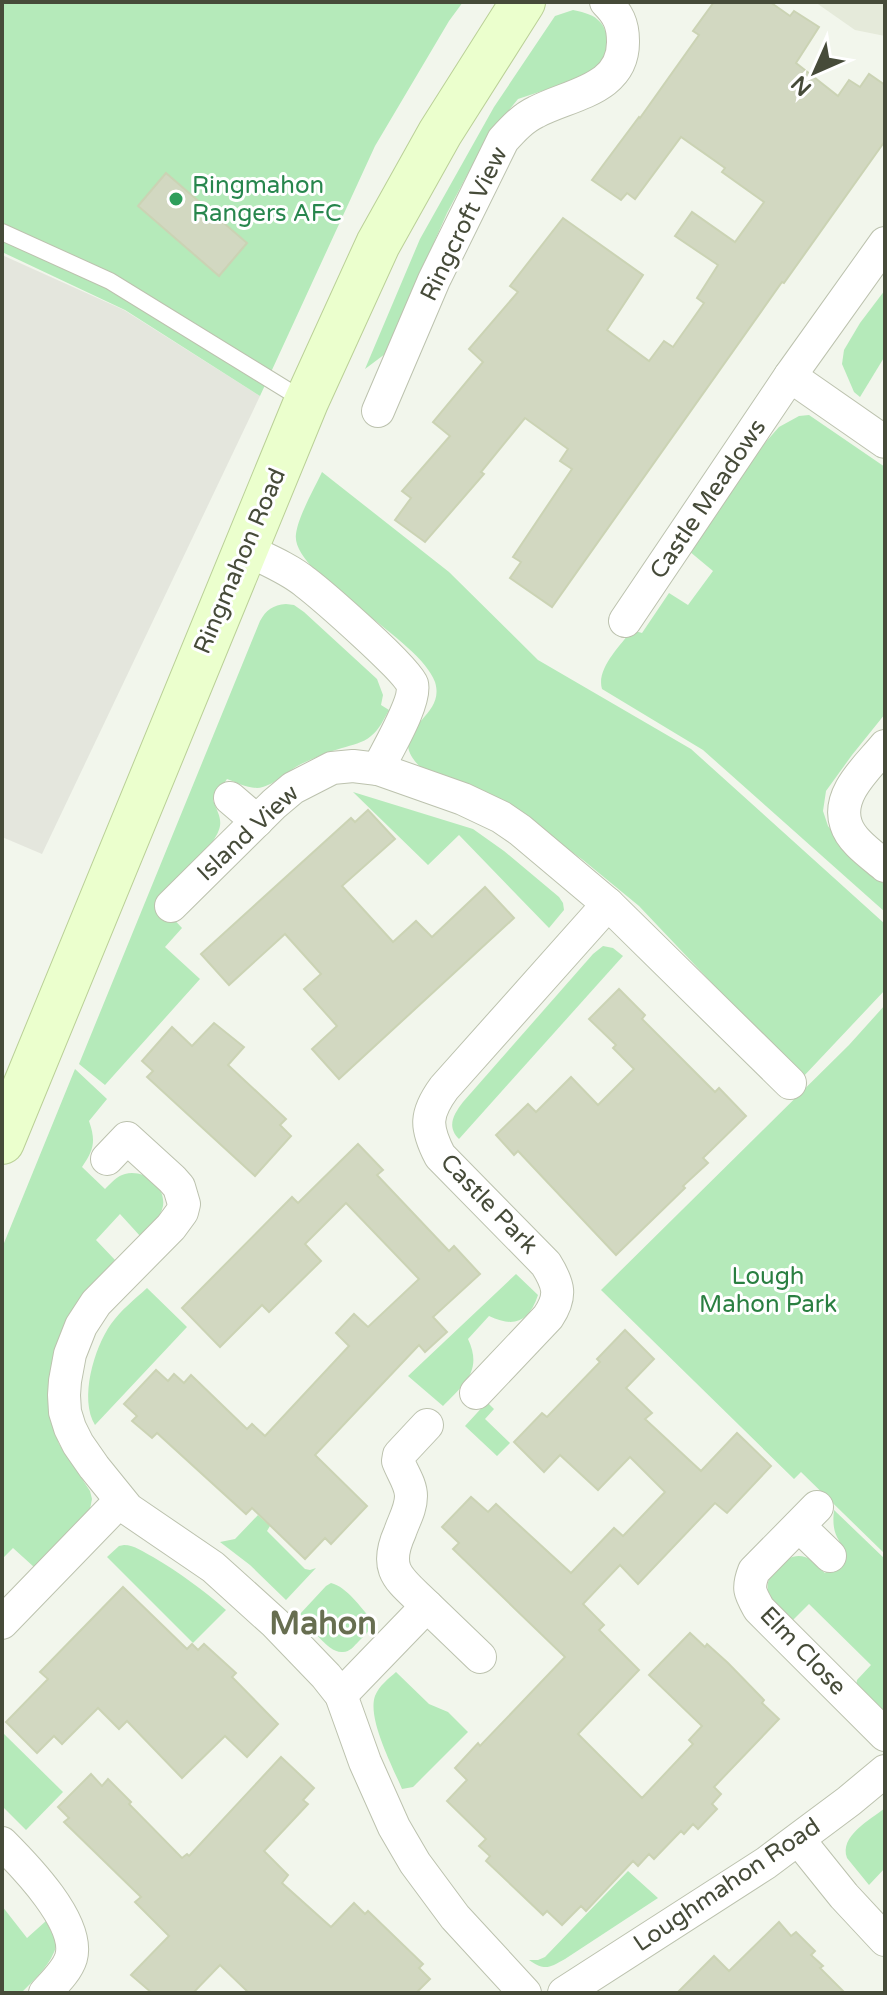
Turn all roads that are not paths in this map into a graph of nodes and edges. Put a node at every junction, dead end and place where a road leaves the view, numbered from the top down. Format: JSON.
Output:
{"nodes":[{"id":1,"x":523,"y":2,"type":"edge"},
{"id":2,"x":606,"y":2,"type":"edge"},
{"id":3,"x":2,"y":232,"type":"edge"},
{"id":4,"x":885,"y":243,"type":"edge"},
{"id":5,"x":790,"y":376,"type":"junction"},
{"id":6,"x":306,"y":402,"type":"junction"},
{"id":7,"x":378,"y":411,"type":"dead end"},
{"id":8,"x":885,"y":442,"type":"edge"},
{"id":9,"x":245,"y":549,"type":"junction"},
{"id":10,"x":625,"y":621,"type":"dead end"},
{"id":11,"x":885,"y":746,"type":"edge"},
{"id":12,"x":378,"y":769,"type":"junction"},
{"id":13,"x":230,"y":798,"type":"dead end"},
{"id":14,"x":257,"y":821,"type":"junction"},
{"id":15,"x":885,"y":866,"type":"edge"},
{"id":16,"x":608,"y":904,"type":"junction"},
{"id":17,"x":171,"y":906,"type":"dead end"},
{"id":18,"x":790,"y":1083,"type":"dead end"},
{"id":19,"x":2,"y":1142,"type":"edge"},
{"id":20,"x":117,"y":1148,"type":"dead end"},
{"id":21,"x":476,"y":1393,"type":"dead end"},
{"id":22,"x":427,"y":1425,"type":"dead end"},
{"id":23,"x":120,"y":1501,"type":"junction"},
{"id":24,"x":830,"y":1556,"type":"dead end"},
{"id":25,"x":427,"y":1606,"type":"junction"},
{"id":26,"x":2,"y":1623,"type":"edge"},
{"id":27,"x":480,"y":1657,"type":"dead end"},
{"id":28,"x":341,"y":1695,"type":"junction"},
{"id":29,"x":885,"y":1735,"type":"edge"},
{"id":30,"x":885,"y":1771,"type":"edge"},
{"id":31,"x":799,"y":1840,"type":"junction"},
{"id":32,"x":2,"y":1843,"type":"edge"},
{"id":33,"x":885,"y":1940,"type":"edge"},
{"id":34,"x":45,"y":1993,"type":"edge"},
{"id":35,"x":525,"y":1993,"type":"edge"},
{"id":36,"x":564,"y":1993,"type":"edge"}],
"edges":[{"from":1,"to":6,"type":"street","name":"Ringmahon Road"},
{"from":2,"to":7,"type":"street","name":"Ringcroft View"},
{"from":3,"to":6,"type":"lane"},
{"from":4,"to":5,"type":"street","name":"Castle Meadows"},
{"from":5,"to":8,"type":"street"},
{"from":5,"to":10,"type":"street","name":"Castle Meadows"},
{"from":6,"to":9,"type":"street","name":"Ringmahon Road"},
{"from":9,"to":12,"type":"street"},
{"from":9,"to":19,"type":"street","name":"Ringmahon Road"},
{"from":11,"to":15,"type":"street"},
{"from":12,"to":14,"type":"street","name":"Island View"},
{"from":12,"to":16,"type":"street"},
{"from":13,"to":14,"type":"street"},
{"from":14,"to":17,"type":"street","name":"Island View"},
{"from":16,"to":18,"type":"street"},
{"from":16,"to":21,"type":"street","name":"Castle Park"},
{"from":20,"to":23,"type":"street"},
{"from":22,"to":25,"type":"street"},
{"from":23,"to":26,"type":"street"},
{"from":23,"to":28,"type":"street"},
{"from":24,"to":29,"type":"street","name":"Elm Close"},
{"from":25,"to":27,"type":"street"},
{"from":25,"to":28,"type":"street"},
{"from":28,"to":35,"type":"street"},
{"from":30,"to":31,"type":"street","name":"Loughmahon Road"},
{"from":31,"to":33,"type":"street"},
{"from":31,"to":36,"type":"street","name":"Loughmahon Road"},
{"from":32,"to":34,"type":"street"}]}
